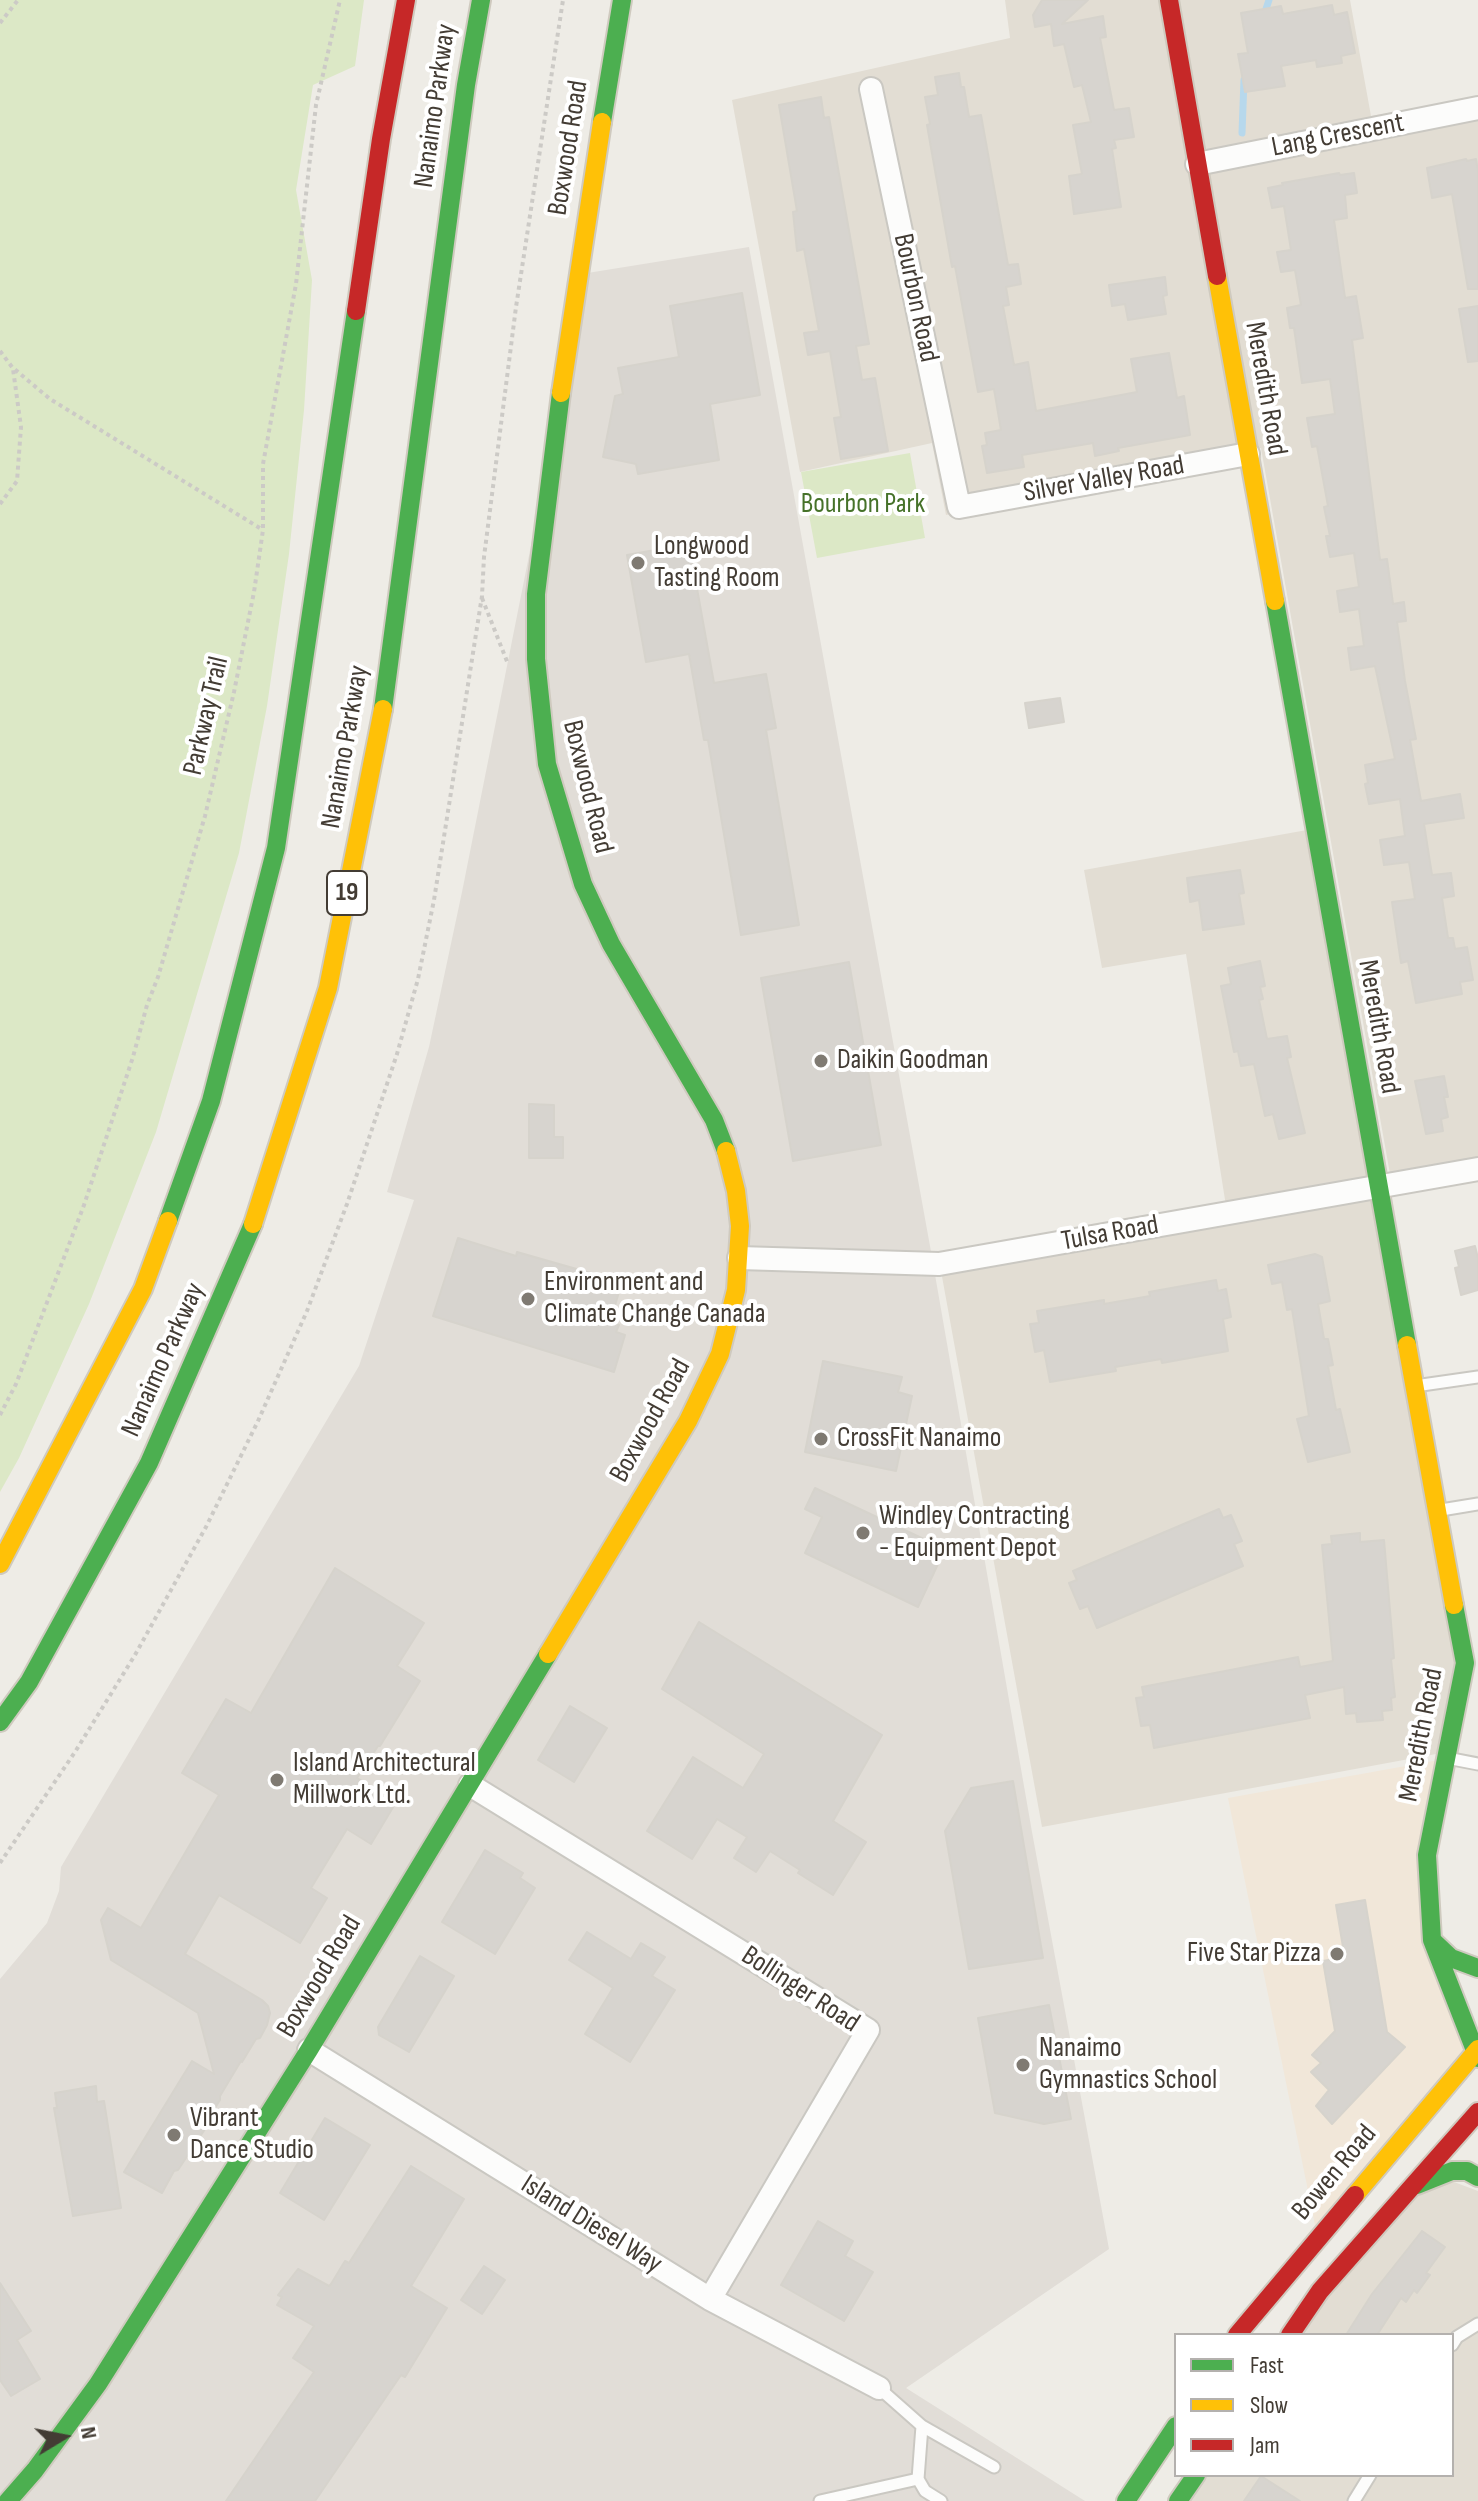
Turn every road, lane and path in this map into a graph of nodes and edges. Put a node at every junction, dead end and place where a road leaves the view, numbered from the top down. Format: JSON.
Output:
{"nodes":[{"id":1,"x":18,"y":0,"type":"edge"},
{"id":2,"x":340,"y":0,"type":"edge"},
{"id":3,"x":406,"y":0,"type":"edge"},
{"id":4,"x":481,"y":0,"type":"edge"},
{"id":5,"x":622,"y":0,"type":"edge"},
{"id":6,"x":1169,"y":0,"type":"edge"},
{"id":7,"x":0,"y":23,"type":"edge"},
{"id":8,"x":871,"y":89,"type":"dead end"},
{"id":9,"x":1478,"y":108,"type":"edge"},
{"id":10,"x":1197,"y":164,"type":"junction"},
{"id":11,"x":0,"y":351,"type":"edge"},
{"id":12,"x":12,"y":367,"type":"junction"},
{"id":13,"x":1248,"y":454,"type":"junction"},
{"id":14,"x":0,"y":504,"type":"edge"},
{"id":15,"x":959,"y":507,"type":"joint"},
{"id":16,"x":263,"y":530,"type":"junction"},
{"id":17,"x":482,"y":596,"type":"dead end"},
{"id":18,"x":510,"y":668,"type":"dead end"},
{"id":19,"x":1478,"y":1169,"type":"edge"},
{"id":20,"x":1378,"y":1186,"type":"junction"},
{"id":21,"x":739,"y":1258,"type":"junction"},
{"id":22,"x":1478,"y":1377,"type":"edge"},
{"id":23,"x":1415,"y":1386,"type":"junction"},
{"id":24,"x":0,"y":1415,"type":"edge"},
{"id":25,"x":1478,"y":1504,"type":"edge"},
{"id":26,"x":1437,"y":1511,"type":"junction"},
{"id":27,"x":0,"y":1564,"type":"edge"},
{"id":28,"x":0,"y":1722,"type":"edge"},
{"id":29,"x":1447,"y":1758,"type":"junction"},
{"id":30,"x":1478,"y":1764,"type":"edge"},
{"id":31,"x":470,"y":1785,"type":"junction"},
{"id":32,"x":1432,"y":1940,"type":"junction"},
{"id":33,"x":1478,"y":1968,"type":"edge"},
{"id":34,"x":309,"y":2050,"type":"junction"},
{"id":35,"x":1477,"y":2053,"type":"edge"},
{"id":36,"x":1478,"y":2112,"type":"edge"},
{"id":37,"x":1478,"y":2177,"type":"edge"},
{"id":38,"x":1410,"y":2188,"type":"junction"},
{"id":39,"x":710,"y":2299,"type":"junction"},
{"id":40,"x":1478,"y":2324,"type":"edge"},
{"id":41,"x":1239,"y":2333,"type":"edge"},
{"id":42,"x":1291,"y":2333,"type":"edge"},
{"id":43,"x":1454,"y":2342,"type":"edge"},
{"id":44,"x":879,"y":2388,"type":"joint"},
{"id":45,"x":922,"y":2426,"type":"junction"},
{"id":46,"x":1174,"y":2429,"type":"edge"},
{"id":47,"x":994,"y":2467,"type":"dead end"},
{"id":48,"x":1195,"y":2477,"type":"edge"},
{"id":49,"x":1369,"y":2477,"type":"edge"},
{"id":50,"x":918,"y":2479,"type":"junction"},
{"id":51,"x":8,"y":2501,"type":"edge"},
{"id":52,"x":820,"y":2501,"type":"edge"},
{"id":53,"x":941,"y":2501,"type":"edge"},
{"id":54,"x":1126,"y":2501,"type":"edge"},
{"id":55,"x":1178,"y":2501,"type":"edge"},
{"id":56,"x":1354,"y":2501,"type":"edge"}],
"edges":[{"from":1,"to":7,"type":"path"},
{"from":2,"to":16,"type":"path","name":"Parkway Trail"},
{"from":3,"to":27,"type":"main road","name":"Nanaimo Parkway"},
{"from":4,"to":28,"type":"main road","name":"Nanaimo Parkway","number":"19"},
{"from":5,"to":21,"type":"main road","name":"Boxwood Road"},
{"from":6,"to":10,"type":"main road","name":"Meredith Road"},
{"from":8,"to":15,"type":"street","name":"Bourbon Road"},
{"from":9,"to":10,"type":"street","name":"Lang Crescent"},
{"from":10,"to":13,"type":"main road","name":"Meredith Road"},
{"from":11,"to":12,"type":"path"},
{"from":12,"to":14,"type":"path"},
{"from":12,"to":16,"type":"path"},
{"from":13,"to":15,"type":"street","name":"Silver Valley Road"},
{"from":13,"to":20,"type":"main road","name":"Meredith Road"},
{"from":16,"to":24,"type":"path","name":"Parkway Trail"},
{"from":17,"to":18,"type":"path"},
{"from":19,"to":20,"type":"street","name":"Tulsa Road"},
{"from":20,"to":21,"type":"street","name":"Tulsa Road"},
{"from":20,"to":23,"type":"main road","name":"Meredith Road"},
{"from":21,"to":31,"type":"main road","name":"Boxwood Road"},
{"from":22,"to":23,"type":"lane"},
{"from":23,"to":26,"type":"main road","name":"Meredith Road"},
{"from":25,"to":26,"type":"lane"},
{"from":26,"to":29,"type":"main road","name":"Meredith Road"},
{"from":29,"to":30,"type":"lane"},
{"from":29,"to":32,"type":"main road","name":"Meredith Road"},
{"from":31,"to":34,"type":"main road","name":"Boxwood Road"},
{"from":31,"to":39,"type":"street","name":"Bollinger Road"},
{"from":32,"to":33,"type":"main road"},
{"from":32,"to":35,"type":"main road","name":"Meredith Road"},
{"from":34,"to":39,"type":"street","name":"Island Diesel Way"},
{"from":34,"to":51,"type":"main road","name":"Boxwood Road"},
{"from":35,"to":41,"type":"main road","name":"Bowen Road"},
{"from":36,"to":38,"type":"main road"},
{"from":37,"to":38,"type":"main road"},
{"from":38,"to":42,"type":"main road"},
{"from":39,"to":44,"type":"street","name":"Island Diesel Way"},
{"from":40,"to":43,"type":"lane"},
{"from":44,"to":45,"type":"lane"},
{"from":45,"to":47,"type":"lane"},
{"from":45,"to":50,"type":"lane"},
{"from":46,"to":54,"type":"main road"},
{"from":48,"to":55,"type":"main road"},
{"from":49,"to":56,"type":"lane"},
{"from":50,"to":52,"type":"lane"},
{"from":50,"to":53,"type":"lane"}]}
